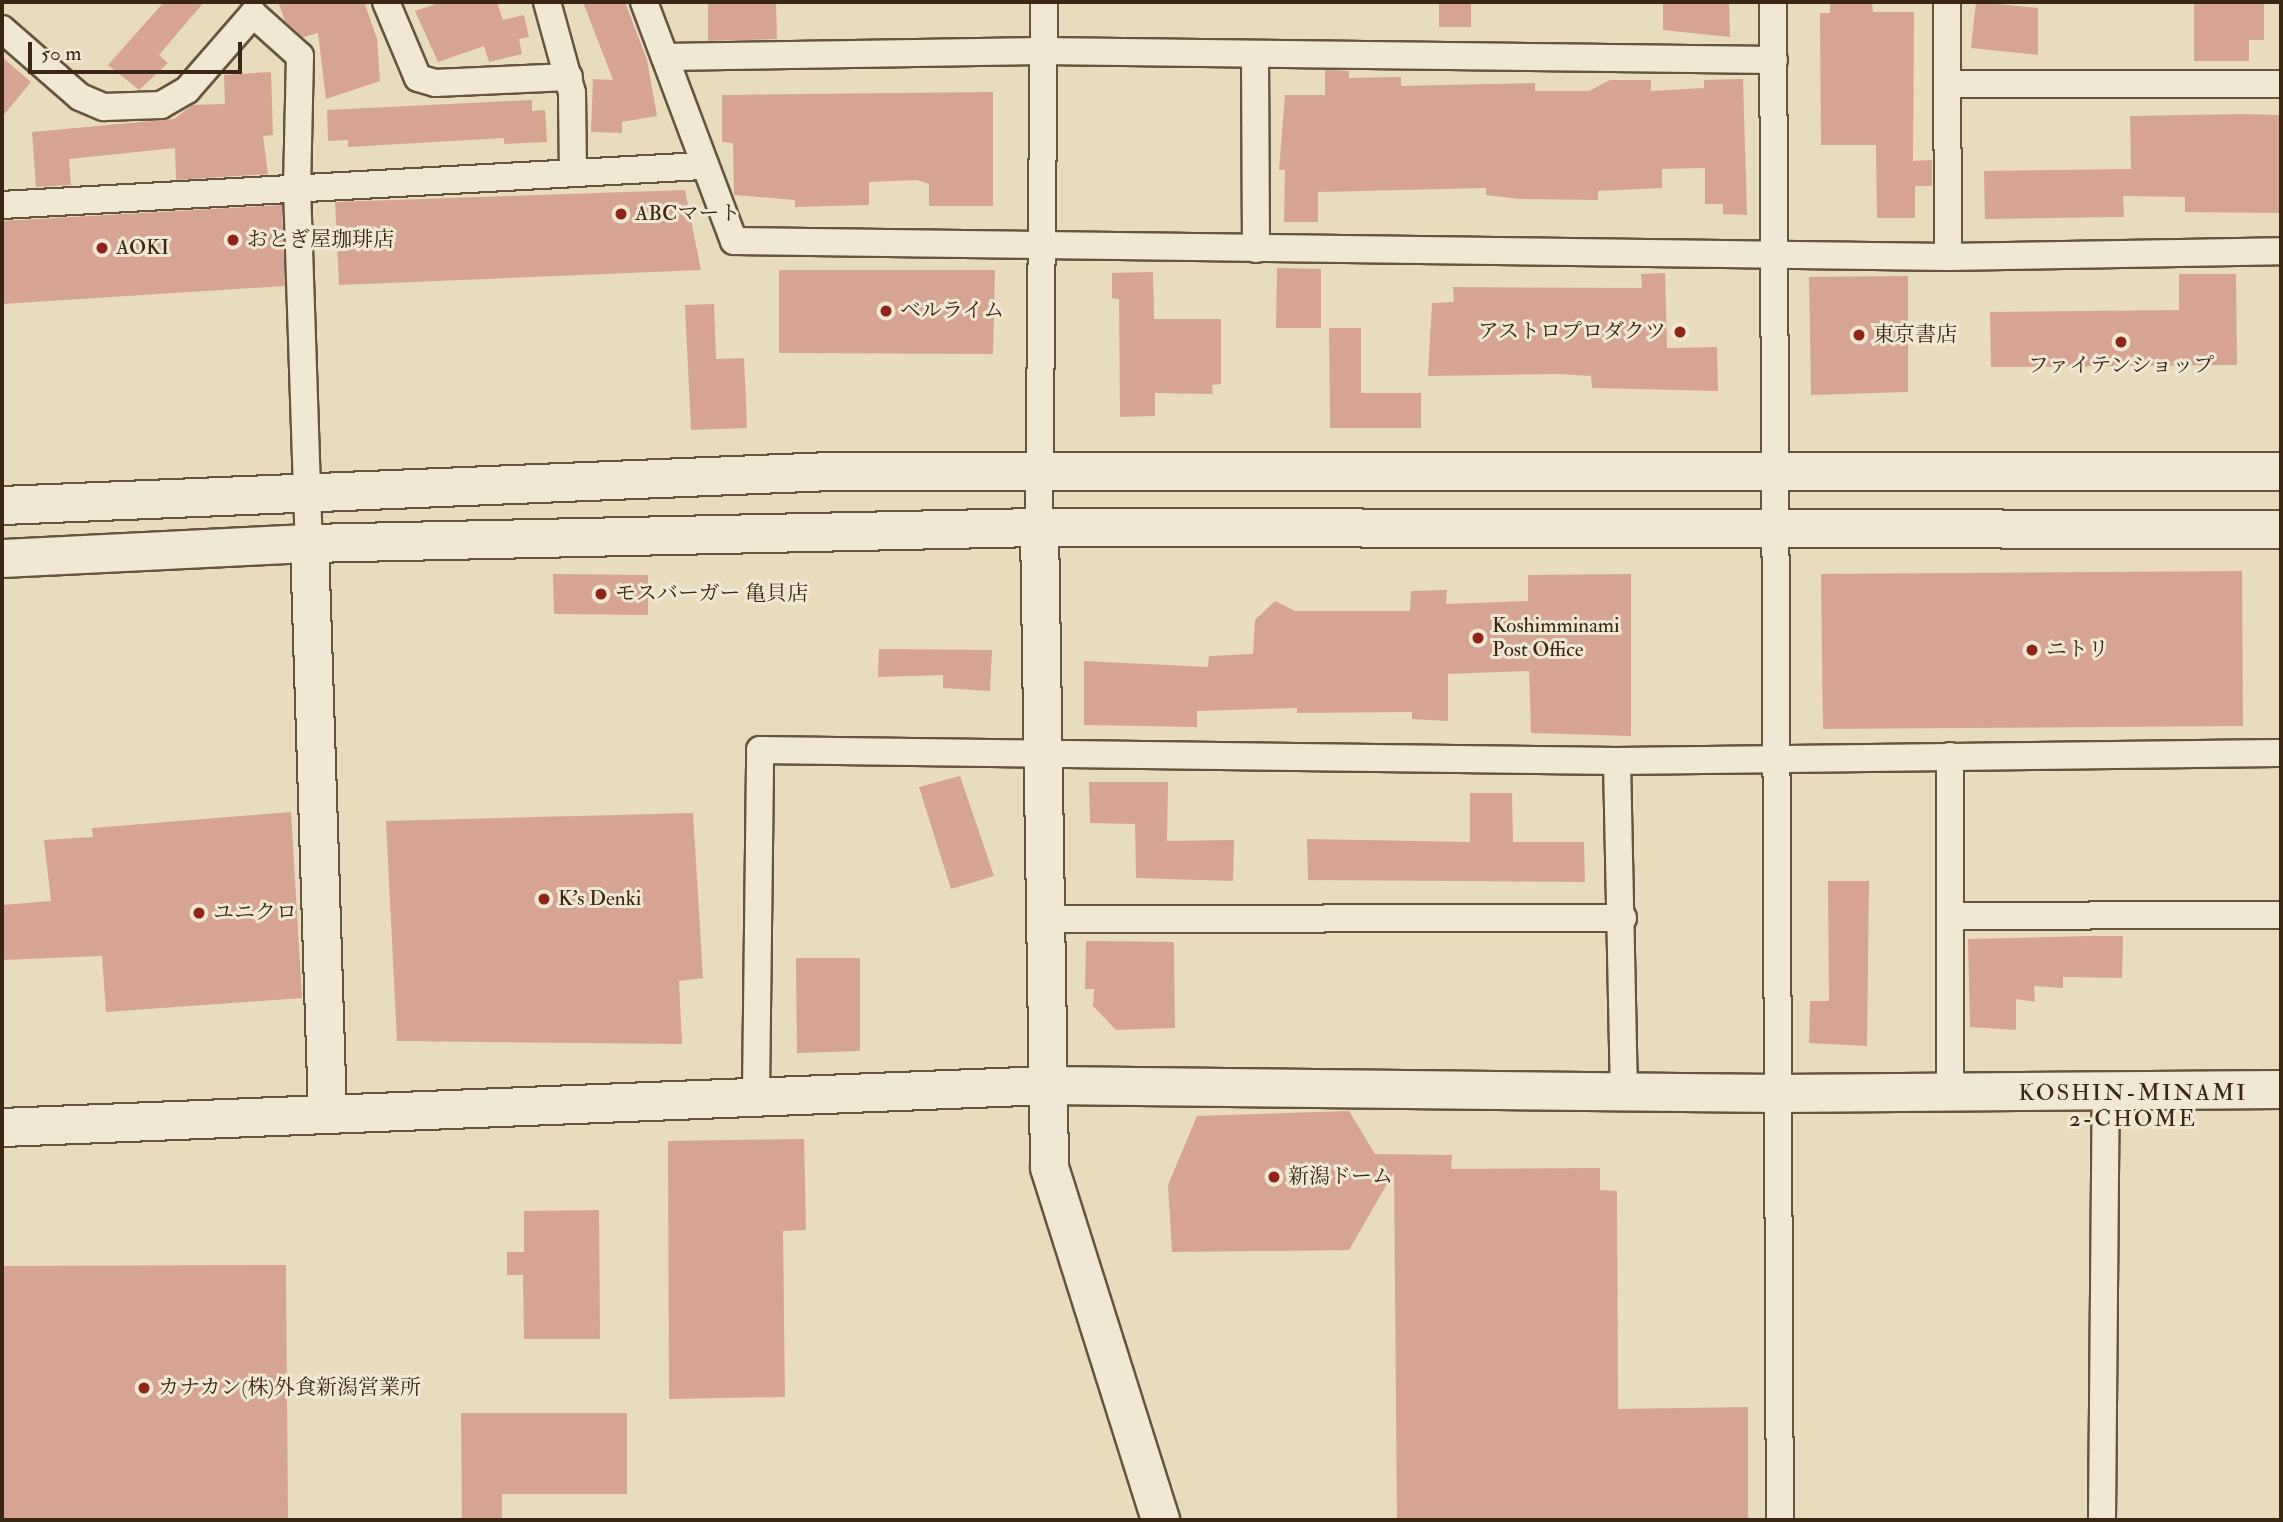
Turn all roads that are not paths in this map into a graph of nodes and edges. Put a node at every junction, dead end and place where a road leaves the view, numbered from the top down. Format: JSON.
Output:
{"nodes":[{"id":1,"x":386,"y":2,"type":"edge"},
{"id":2,"x":547,"y":2,"type":"edge"},
{"id":3,"x":644,"y":2,"type":"edge"},
{"id":4,"x":1044,"y":2,"type":"edge"},
{"id":5,"x":1773,"y":2,"type":"edge"},
{"id":6,"x":1947,"y":2,"type":"edge"},
{"id":7,"x":258,"y":8,"type":"edge"},
{"id":8,"x":2,"y":29,"type":"edge"},
{"id":9,"x":1041,"y":51,"type":"junction"},
{"id":10,"x":1255,"y":55,"type":"junction"},
{"id":11,"x":665,"y":57,"type":"junction"},
{"id":12,"x":1774,"y":60,"type":"junction"},
{"id":13,"x":569,"y":77,"type":"junction"},
{"id":14,"x":1947,"y":84,"type":"junction"},
{"id":15,"x":2281,"y":84,"type":"edge"},
{"id":16,"x":701,"y":166,"type":"junction"},
{"id":17,"x":573,"y":173,"type":"junction"},
{"id":18,"x":297,"y":188,"type":"junction"},
{"id":19,"x":2,"y":205,"type":"edge"},
{"id":20,"x":1039,"y":244,"type":"junction"},
{"id":21,"x":1256,"y":249,"type":"junction"},
{"id":22,"x":2281,"y":251,"type":"edge"},
{"id":23,"x":1775,"y":252,"type":"junction"},
{"id":24,"x":1948,"y":257,"type":"junction"},
{"id":25,"x":1037,"y":471,"type":"junction"},
{"id":26,"x":1779,"y":471,"type":"junction"},
{"id":27,"x":2281,"y":471,"type":"edge"},
{"id":28,"x":307,"y":490,"type":"junction"},
{"id":29,"x":2,"y":505,"type":"edge"},
{"id":30,"x":1039,"y":527,"type":"junction"},
{"id":31,"x":1779,"y":527,"type":"junction"},
{"id":32,"x":2281,"y":528,"type":"edge"},
{"id":33,"x":309,"y":544,"type":"junction"},
{"id":34,"x":2,"y":558,"type":"edge"},
{"id":35,"x":1038,"y":751,"type":"junction"},
{"id":36,"x":2281,"y":753,"type":"edge"},
{"id":37,"x":1951,"y":756,"type":"junction"},
{"id":38,"x":1779,"y":757,"type":"junction"},
{"id":39,"x":1617,"y":761,"type":"junction"},
{"id":40,"x":2281,"y":915,"type":"edge"},
{"id":41,"x":1950,"y":916,"type":"junction"},
{"id":42,"x":1623,"y":918,"type":"junction"},
{"id":43,"x":1041,"y":919,"type":"junction"},
{"id":44,"x":1047,"y":1085,"type":"junction"},
{"id":45,"x":1950,"y":1088,"type":"junction"},
{"id":46,"x":2281,"y":1088,"type":"edge"},
{"id":47,"x":2106,"y":1089,"type":"junction"},
{"id":48,"x":1624,"y":1091,"type":"junction"},
{"id":49,"x":756,"y":1093,"type":"junction"},
{"id":50,"x":1778,"y":1093,"type":"junction"},
{"id":51,"x":327,"y":1112,"type":"junction"},
{"id":52,"x":2,"y":1127,"type":"edge"},
{"id":53,"x":1160,"y":1520,"type":"edge"},
{"id":54,"x":1780,"y":1520,"type":"edge"},
{"id":55,"x":2102,"y":1520,"type":"edge"}],
"edges":[{"from":1,"to":13,"type":"street"},
{"from":2,"to":13,"type":"street"},
{"from":3,"to":11,"type":"street"},
{"from":4,"to":9,"type":"street"},
{"from":5,"to":12,"type":"street"},
{"from":6,"to":14,"type":"street"},
{"from":7,"to":8,"type":"street"},
{"from":7,"to":18,"type":"street"},
{"from":9,"to":10,"type":"street"},
{"from":9,"to":11,"type":"street"},
{"from":9,"to":20,"type":"street"},
{"from":10,"to":12,"type":"street"},
{"from":10,"to":21,"type":"street"},
{"from":11,"to":16,"type":"street"},
{"from":12,"to":23,"type":"street"},
{"from":13,"to":17,"type":"street"},
{"from":14,"to":15,"type":"street"},
{"from":14,"to":24,"type":"street"},
{"from":16,"to":17,"type":"street"},
{"from":16,"to":20,"type":"street"},
{"from":17,"to":18,"type":"street"},
{"from":18,"to":19,"type":"street"},
{"from":18,"to":28,"type":"street"},
{"from":20,"to":21,"type":"street"},
{"from":20,"to":25,"type":"street"},
{"from":21,"to":23,"type":"street"},
{"from":22,"to":24,"type":"street"},
{"from":23,"to":24,"type":"street"},
{"from":23,"to":26,"type":"street"},
{"from":25,"to":26,"type":"street"},
{"from":25,"to":28,"type":"street"},
{"from":25,"to":30,"type":"street"},
{"from":26,"to":27,"type":"street"},
{"from":26,"to":31,"type":"street"},
{"from":28,"to":29,"type":"street"},
{"from":28,"to":33,"type":"street"},
{"from":30,"to":31,"type":"street"},
{"from":30,"to":33,"type":"street"},
{"from":30,"to":35,"type":"street"},
{"from":31,"to":32,"type":"street"},
{"from":31,"to":38,"type":"street"},
{"from":33,"to":34,"type":"street"},
{"from":33,"to":51,"type":"street"},
{"from":35,"to":39,"type":"street"},
{"from":35,"to":43,"type":"street"},
{"from":35,"to":49,"type":"street"},
{"from":36,"to":37,"type":"street"},
{"from":37,"to":38,"type":"street"},
{"from":37,"to":41,"type":"street"},
{"from":38,"to":39,"type":"street"},
{"from":38,"to":50,"type":"street"},
{"from":39,"to":42,"type":"street"},
{"from":40,"to":41,"type":"street"},
{"from":41,"to":45,"type":"street"},
{"from":42,"to":43,"type":"street"},
{"from":42,"to":48,"type":"street"},
{"from":43,"to":44,"type":"street"},
{"from":44,"to":48,"type":"street"},
{"from":44,"to":49,"type":"street"},
{"from":44,"to":53,"type":"street"},
{"from":45,"to":47,"type":"street"},
{"from":45,"to":50,"type":"street"},
{"from":46,"to":47,"type":"street"},
{"from":47,"to":55,"type":"street"},
{"from":48,"to":50,"type":"street"},
{"from":49,"to":51,"type":"street"},
{"from":50,"to":54,"type":"street"},
{"from":51,"to":52,"type":"street"}]}
